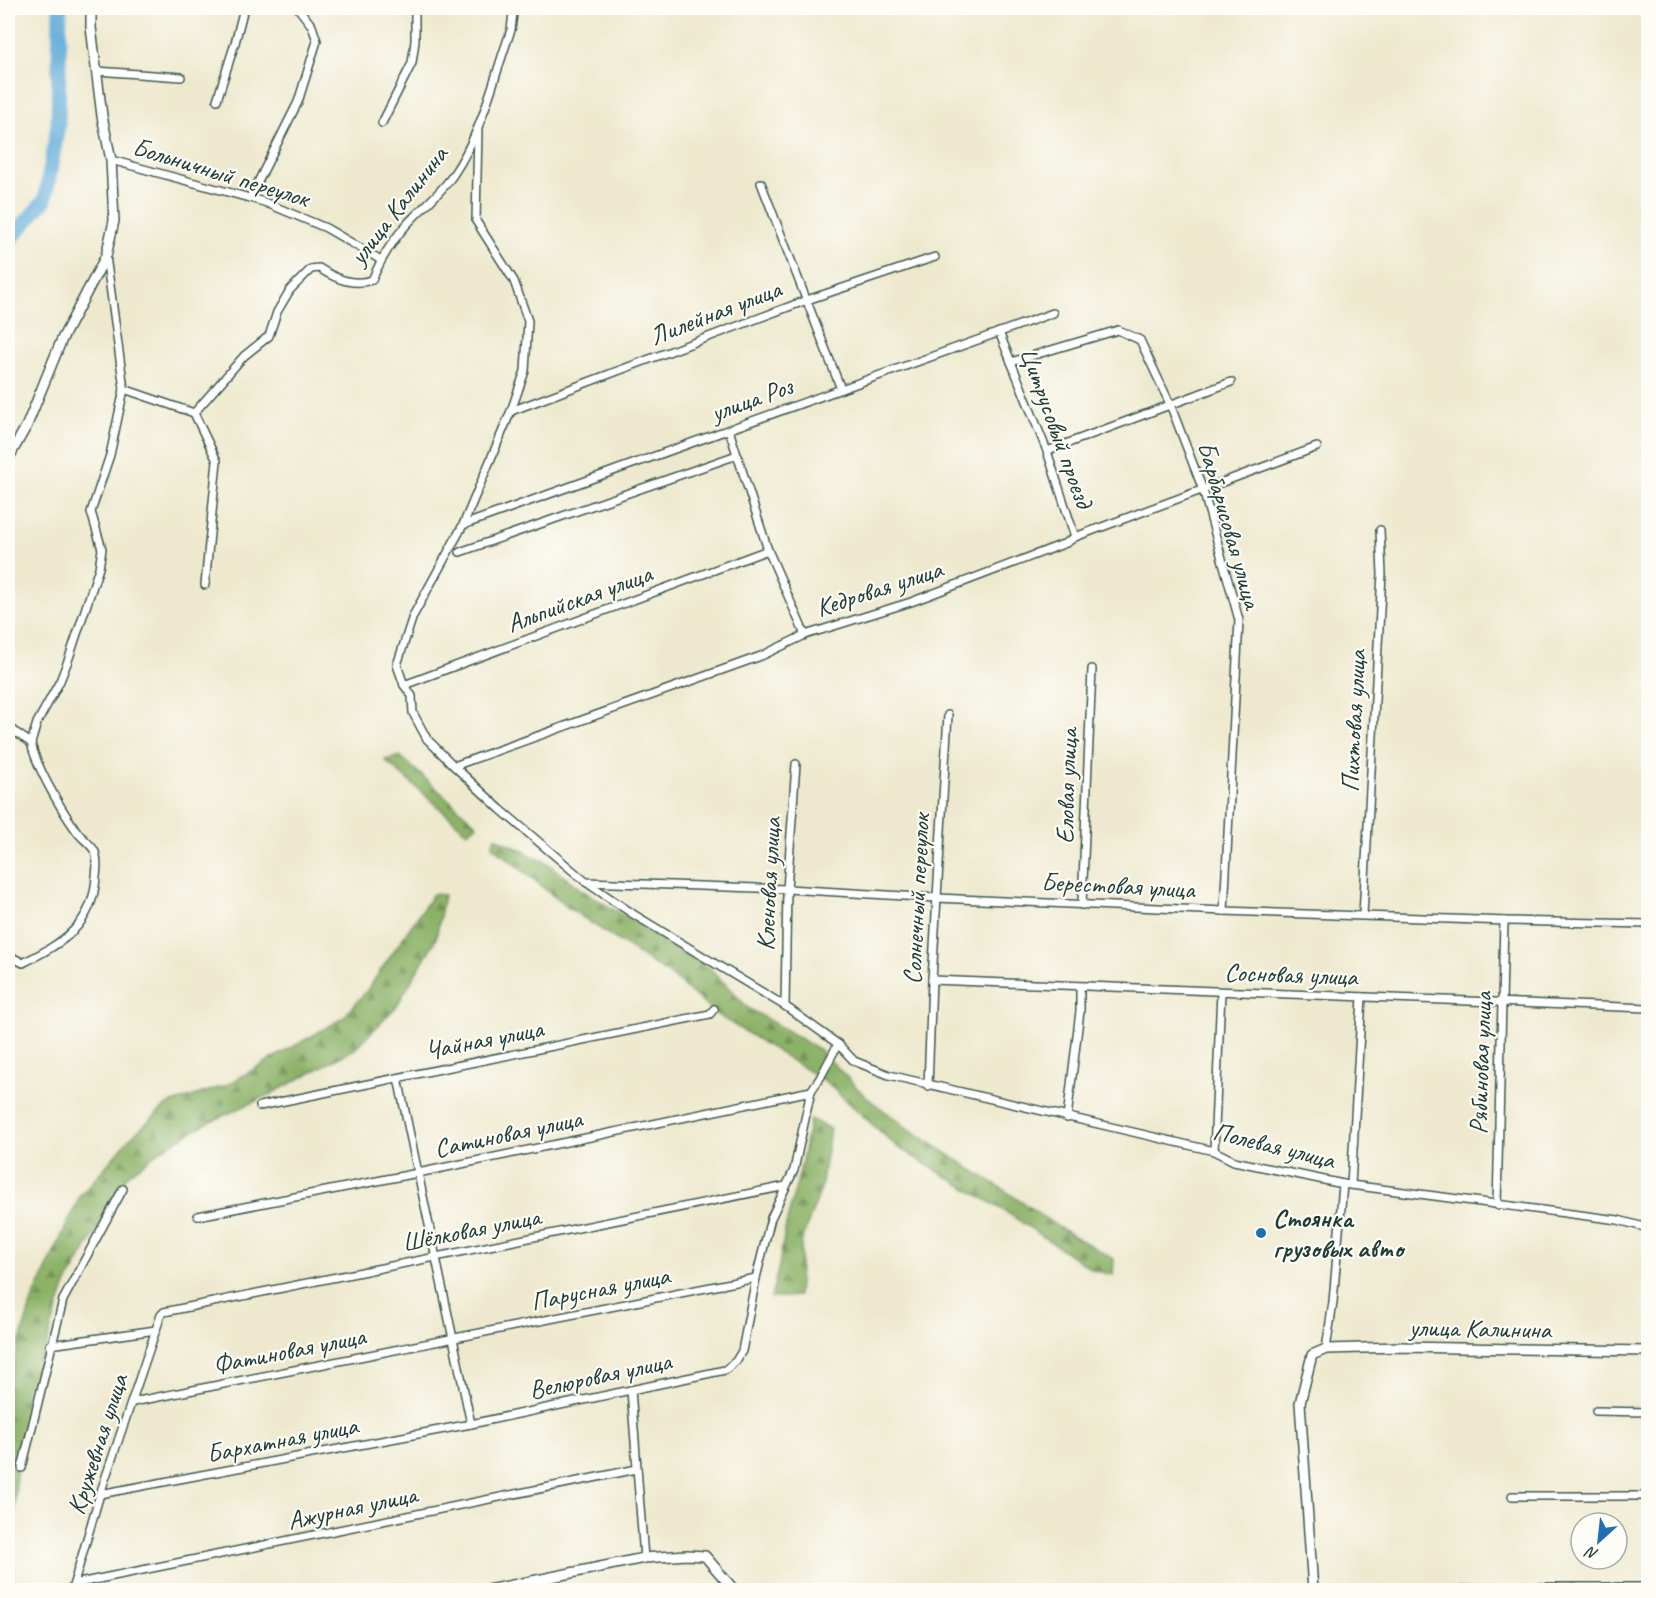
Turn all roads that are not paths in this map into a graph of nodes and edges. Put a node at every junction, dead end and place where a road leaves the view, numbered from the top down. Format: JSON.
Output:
{"nodes":[{"id":1,"x":91,"y":8,"type":"edge"},
{"id":2,"x":244,"y":8,"type":"edge"},
{"id":3,"x":298,"y":8,"type":"edge"},
{"id":4,"x":415,"y":8,"type":"edge"},
{"id":5,"x":511,"y":8,"type":"edge"},
{"id":6,"x":96,"y":71,"type":"junction"},
{"id":7,"x":181,"y":77,"type":"dead end"},
{"id":8,"x":217,"y":100,"type":"dead end"},
{"id":9,"x":382,"y":123,"type":"dead end"},
{"id":10,"x":478,"y":131,"type":"junction"},
{"id":11,"x":111,"y":160,"type":"junction"},
{"id":12,"x":761,"y":183,"type":"dead end"},
{"id":13,"x":250,"y":198,"type":"junction"},
{"id":14,"x":106,"y":256,"type":"junction"},
{"id":15,"x":935,"y":256,"type":"dead end"},
{"id":16,"x":381,"y":260,"type":"junction"},
{"id":17,"x":807,"y":300,"type":"junction"},
{"id":18,"x":1053,"y":313,"type":"dead end"},
{"id":19,"x":999,"y":332,"type":"junction"},
{"id":20,"x":1011,"y":362,"type":"junction"},
{"id":21,"x":1231,"y":382,"type":"dead end"},
{"id":22,"x":124,"y":389,"type":"junction"},
{"id":23,"x":841,"y":389,"type":"junction"},
{"id":24,"x":1170,"y":404,"type":"junction"},
{"id":25,"x":511,"y":411,"type":"junction"},
{"id":26,"x":194,"y":413,"type":"junction"},
{"id":27,"x":729,"y":430,"type":"junction"},
{"id":28,"x":1317,"y":447,"type":"dead end"},
{"id":29,"x":1047,"y":451,"type":"junction"},
{"id":30,"x":737,"y":455,"type":"junction"},
{"id":31,"x":8,"y":459,"type":"edge"},
{"id":32,"x":1203,"y":490,"type":"junction"},
{"id":33,"x":463,"y":525,"type":"junction"},
{"id":34,"x":1380,"y":530,"type":"dead end"},
{"id":35,"x":1075,"y":537,"type":"junction"},
{"id":36,"x":768,"y":550,"type":"junction"},
{"id":37,"x":460,"y":552,"type":"dead end"},
{"id":38,"x":205,"y":585,"type":"dead end"},
{"id":39,"x":805,"y":635,"type":"junction"},
{"id":40,"x":1092,"y":669,"type":"dead end"},
{"id":41,"x":404,"y":685,"type":"junction"},
{"id":42,"x":948,"y":715,"type":"dead end"},
{"id":43,"x":8,"y":727,"type":"edge"},
{"id":44,"x":31,"y":743,"type":"junction"},
{"id":45,"x":796,"y":764,"type":"dead end"},
{"id":46,"x":454,"y":766,"type":"junction"},
{"id":47,"x":586,"y":882,"type":"junction"},
{"id":48,"x":787,"y":889,"type":"junction"},
{"id":49,"x":937,"y":898,"type":"junction"},
{"id":50,"x":1082,"y":905,"type":"junction"},
{"id":51,"x":1224,"y":911,"type":"junction"},
{"id":52,"x":1364,"y":915,"type":"junction"},
{"id":53,"x":1504,"y":921,"type":"junction"},
{"id":54,"x":1648,"y":924,"type":"edge"},
{"id":55,"x":8,"y":955,"type":"edge"},
{"id":56,"x":932,"y":980,"type":"junction"},
{"id":57,"x":1080,"y":987,"type":"junction"},
{"id":58,"x":1221,"y":992,"type":"junction"},
{"id":59,"x":1362,"y":997,"type":"junction"},
{"id":60,"x":1503,"y":1002,"type":"junction"},
{"id":61,"x":785,"y":1006,"type":"junction"},
{"id":62,"x":1648,"y":1008,"type":"edge"},
{"id":63,"x":714,"y":1009,"type":"dead end"},
{"id":64,"x":838,"y":1044,"type":"junction"},
{"id":65,"x":398,"y":1078,"type":"junction"},
{"id":66,"x":928,"y":1086,"type":"junction"},
{"id":67,"x":811,"y":1091,"type":"junction"},
{"id":68,"x":261,"y":1106,"type":"dead end"},
{"id":69,"x":1067,"y":1118,"type":"junction"},
{"id":70,"x":1214,"y":1150,"type":"junction"},
{"id":71,"x":418,"y":1173,"type":"junction"},
{"id":72,"x":1347,"y":1184,"type":"junction"},
{"id":73,"x":786,"y":1186,"type":"junction"},
{"id":74,"x":123,"y":1189,"type":"dead end"},
{"id":75,"x":1497,"y":1205,"type":"junction"},
{"id":76,"x":198,"y":1216,"type":"dead end"},
{"id":77,"x":1648,"y":1228,"type":"edge"},
{"id":78,"x":436,"y":1258,"type":"junction"},
{"id":79,"x":756,"y":1278,"type":"junction"},
{"id":80,"x":164,"y":1312,"type":"joint"},
{"id":81,"x":156,"y":1330,"type":"junction"},
{"id":82,"x":453,"y":1339,"type":"junction"},
{"id":83,"x":50,"y":1345,"type":"junction"},
{"id":84,"x":1326,"y":1349,"type":"junction"},
{"id":85,"x":1648,"y":1351,"type":"edge"},
{"id":86,"x":631,"y":1390,"type":"junction"},
{"id":87,"x":133,"y":1402,"type":"junction"},
{"id":88,"x":1596,"y":1411,"type":"dead end"},
{"id":89,"x":1648,"y":1412,"type":"edge"},
{"id":90,"x":471,"y":1424,"type":"junction"},
{"id":91,"x":22,"y":1468,"type":"dead end"},
{"id":92,"x":637,"y":1469,"type":"junction"},
{"id":93,"x":100,"y":1494,"type":"junction"},
{"id":94,"x":1512,"y":1496,"type":"dead end"},
{"id":95,"x":1648,"y":1496,"type":"edge"},
{"id":96,"x":644,"y":1558,"type":"junction"},
{"id":97,"x":73,"y":1587,"type":"edge"},
{"id":98,"x":1648,"y":1587,"type":"edge"},
{"id":99,"x":488,"y":1590,"type":"edge"},
{"id":100,"x":734,"y":1590,"type":"edge"},
{"id":101,"x":1313,"y":1590,"type":"edge"},
{"id":102,"x":1462,"y":1590,"type":"edge"}],
"edges":[{"from":1,"to":6,"type":"street"},
{"from":2,"to":8,"type":"street"},
{"from":3,"to":13,"type":"street"},
{"from":4,"to":9,"type":"street"},
{"from":5,"to":10,"type":"street","name":"улица Калинина"},
{"from":6,"to":7,"type":"street"},
{"from":6,"to":11,"type":"street"},
{"from":10,"to":16,"type":"street","name":"улица Калинина"},
{"from":10,"to":25,"type":"street","name":"Полевая улица"},
{"from":11,"to":13,"type":"street","name":"Больничный переулок"},
{"from":11,"to":14,"type":"street"},
{"from":12,"to":17,"type":"street"},
{"from":13,"to":16,"type":"street","name":"Больничный переулок"},
{"from":14,"to":22,"type":"street"},
{"from":14,"to":31,"type":"street"},
{"from":15,"to":17,"type":"street","name":"Лилейная улица"},
{"from":16,"to":26,"type":"street","name":"улица Калинина"},
{"from":17,"to":23,"type":"street"},
{"from":17,"to":25,"type":"street","name":"Лилейная улица"},
{"from":18,"to":19,"type":"street","name":"улица Роз"},
{"from":19,"to":20,"type":"street","name":"Цитрусовый проезд"},
{"from":19,"to":23,"type":"street","name":"улица Роз"},
{"from":20,"to":24,"type":"street","name":"Барбарисовая улица"},
{"from":20,"to":29,"type":"street","name":"Цитрусовый проезд"},
{"from":21,"to":24,"type":"street"},
{"from":22,"to":26,"type":"street"},
{"from":22,"to":44,"type":"street"},
{"from":23,"to":27,"type":"street","name":"улица Роз"},
{"from":24,"to":29,"type":"street"},
{"from":24,"to":32,"type":"street","name":"Барбарисовая улица"},
{"from":25,"to":33,"type":"street","name":"Полевая улица"},
{"from":26,"to":38,"type":"street"},
{"from":27,"to":30,"type":"street"},
{"from":27,"to":33,"type":"street","name":"улица Роз"},
{"from":28,"to":32,"type":"street","name":"Кедровая улица"},
{"from":29,"to":35,"type":"street","name":"Цитрусовый проезд"},
{"from":30,"to":36,"type":"street"},
{"from":30,"to":37,"type":"street","name":"улица Роз"},
{"from":32,"to":35,"type":"street","name":"Кедровая улица"},
{"from":32,"to":51,"type":"street","name":"Барбарисовая улица"},
{"from":33,"to":41,"type":"street","name":"Полевая улица"},
{"from":34,"to":52,"type":"street","name":"Пихтовая улица"},
{"from":35,"to":39,"type":"street","name":"Кедровая улица"},
{"from":36,"to":39,"type":"street"},
{"from":36,"to":41,"type":"street","name":"Альпийская улица"},
{"from":39,"to":46,"type":"street","name":"Кедровая улица"},
{"from":40,"to":50,"type":"street","name":"Еловая улица"},
{"from":41,"to":46,"type":"street","name":"Полевая улица"},
{"from":42,"to":49,"type":"street","name":"Солнечный переулок"},
{"from":43,"to":44,"type":"street"},
{"from":44,"to":55,"type":"street"},
{"from":45,"to":48,"type":"street","name":"Кленовая улица"},
{"from":46,"to":47,"type":"street","name":"Полевая улица"},
{"from":47,"to":48,"type":"street","name":"Берестовая улица"},
{"from":47,"to":61,"type":"street","name":"Полевая улица"},
{"from":48,"to":49,"type":"street","name":"Берестовая улица"},
{"from":48,"to":61,"type":"street","name":"Кленовая улица"},
{"from":49,"to":50,"type":"street","name":"Берестовая улица"},
{"from":49,"to":56,"type":"street","name":"Солнечный переулок"},
{"from":50,"to":51,"type":"street","name":"Берестовая улица"},
{"from":51,"to":52,"type":"street","name":"Берестовая улица"},
{"from":52,"to":53,"type":"street","name":"Берестовая улица"},
{"from":53,"to":54,"type":"street","name":"Берестовая улица"},
{"from":53,"to":60,"type":"street","name":"Рябиновая улица"},
{"from":56,"to":57,"type":"street","name":"Сосновая улица"},
{"from":56,"to":66,"type":"street","name":"Солнечный переулок"},
{"from":57,"to":58,"type":"street","name":"Сосновая улица"},
{"from":57,"to":69,"type":"street"},
{"from":58,"to":59,"type":"street","name":"Сосновая улица"},
{"from":58,"to":70,"type":"street"},
{"from":59,"to":60,"type":"street","name":"Сосновая улица"},
{"from":59,"to":72,"type":"street"},
{"from":60,"to":62,"type":"street","name":"Сосновая улица"},
{"from":60,"to":75,"type":"street","name":"Рябиновая улица"},
{"from":61,"to":64,"type":"street","name":"Полевая улица"},
{"from":63,"to":65,"type":"street","name":"Чайная улица"},
{"from":64,"to":66,"type":"street","name":"Полевая улица"},
{"from":64,"to":67,"type":"street"},
{"from":65,"to":68,"type":"street","name":"Чайная улица"},
{"from":65,"to":71,"type":"street"},
{"from":66,"to":69,"type":"street","name":"Полевая улица"},
{"from":67,"to":71,"type":"street","name":"Сатиновая улица"},
{"from":67,"to":73,"type":"street"},
{"from":69,"to":70,"type":"street","name":"Полевая улица"},
{"from":70,"to":72,"type":"street","name":"Полевая улица"},
{"from":71,"to":76,"type":"street","name":"Сатиновая улица"},
{"from":71,"to":78,"type":"street"},
{"from":72,"to":75,"type":"street","name":"Полевая улица"},
{"from":72,"to":84,"type":"street"},
{"from":73,"to":78,"type":"street","name":"Шёлковая улица"},
{"from":73,"to":79,"type":"street"},
{"from":74,"to":83,"type":"street"},
{"from":75,"to":77,"type":"street","name":"Полевая улица"},
{"from":78,"to":80,"type":"street","name":"Шёлковая улица"},
{"from":78,"to":82,"type":"street"},
{"from":79,"to":82,"type":"street","name":"Парусная улица"},
{"from":79,"to":86,"type":"street","name":"Велюровая улица"},
{"from":80,"to":81,"type":"street","name":"Кружевная улица"},
{"from":81,"to":83,"type":"street"},
{"from":81,"to":87,"type":"street","name":"Кружевная улица"},
{"from":82,"to":87,"type":"street","name":"Фатиновая улица"},
{"from":82,"to":90,"type":"street"},
{"from":83,"to":91,"type":"street"},
{"from":84,"to":85,"type":"street","name":"улица Калинина"},
{"from":84,"to":101,"type":"street","name":"улица Калинина"},
{"from":86,"to":90,"type":"street","name":"Велюровая улица"},
{"from":86,"to":92,"type":"street"},
{"from":87,"to":93,"type":"street","name":"Кружевная улица"},
{"from":88,"to":89,"type":"street"},
{"from":90,"to":93,"type":"street","name":"Бархатная улица"},
{"from":92,"to":96,"type":"street"},
{"from":92,"to":97,"type":"street","name":"Ажурная улица"},
{"from":93,"to":97,"type":"street","name":"Кружевная улица"},
{"from":94,"to":95,"type":"street"},
{"from":96,"to":99,"type":"street"},
{"from":96,"to":100,"type":"street"},
{"from":98,"to":102,"type":"street"}]}
